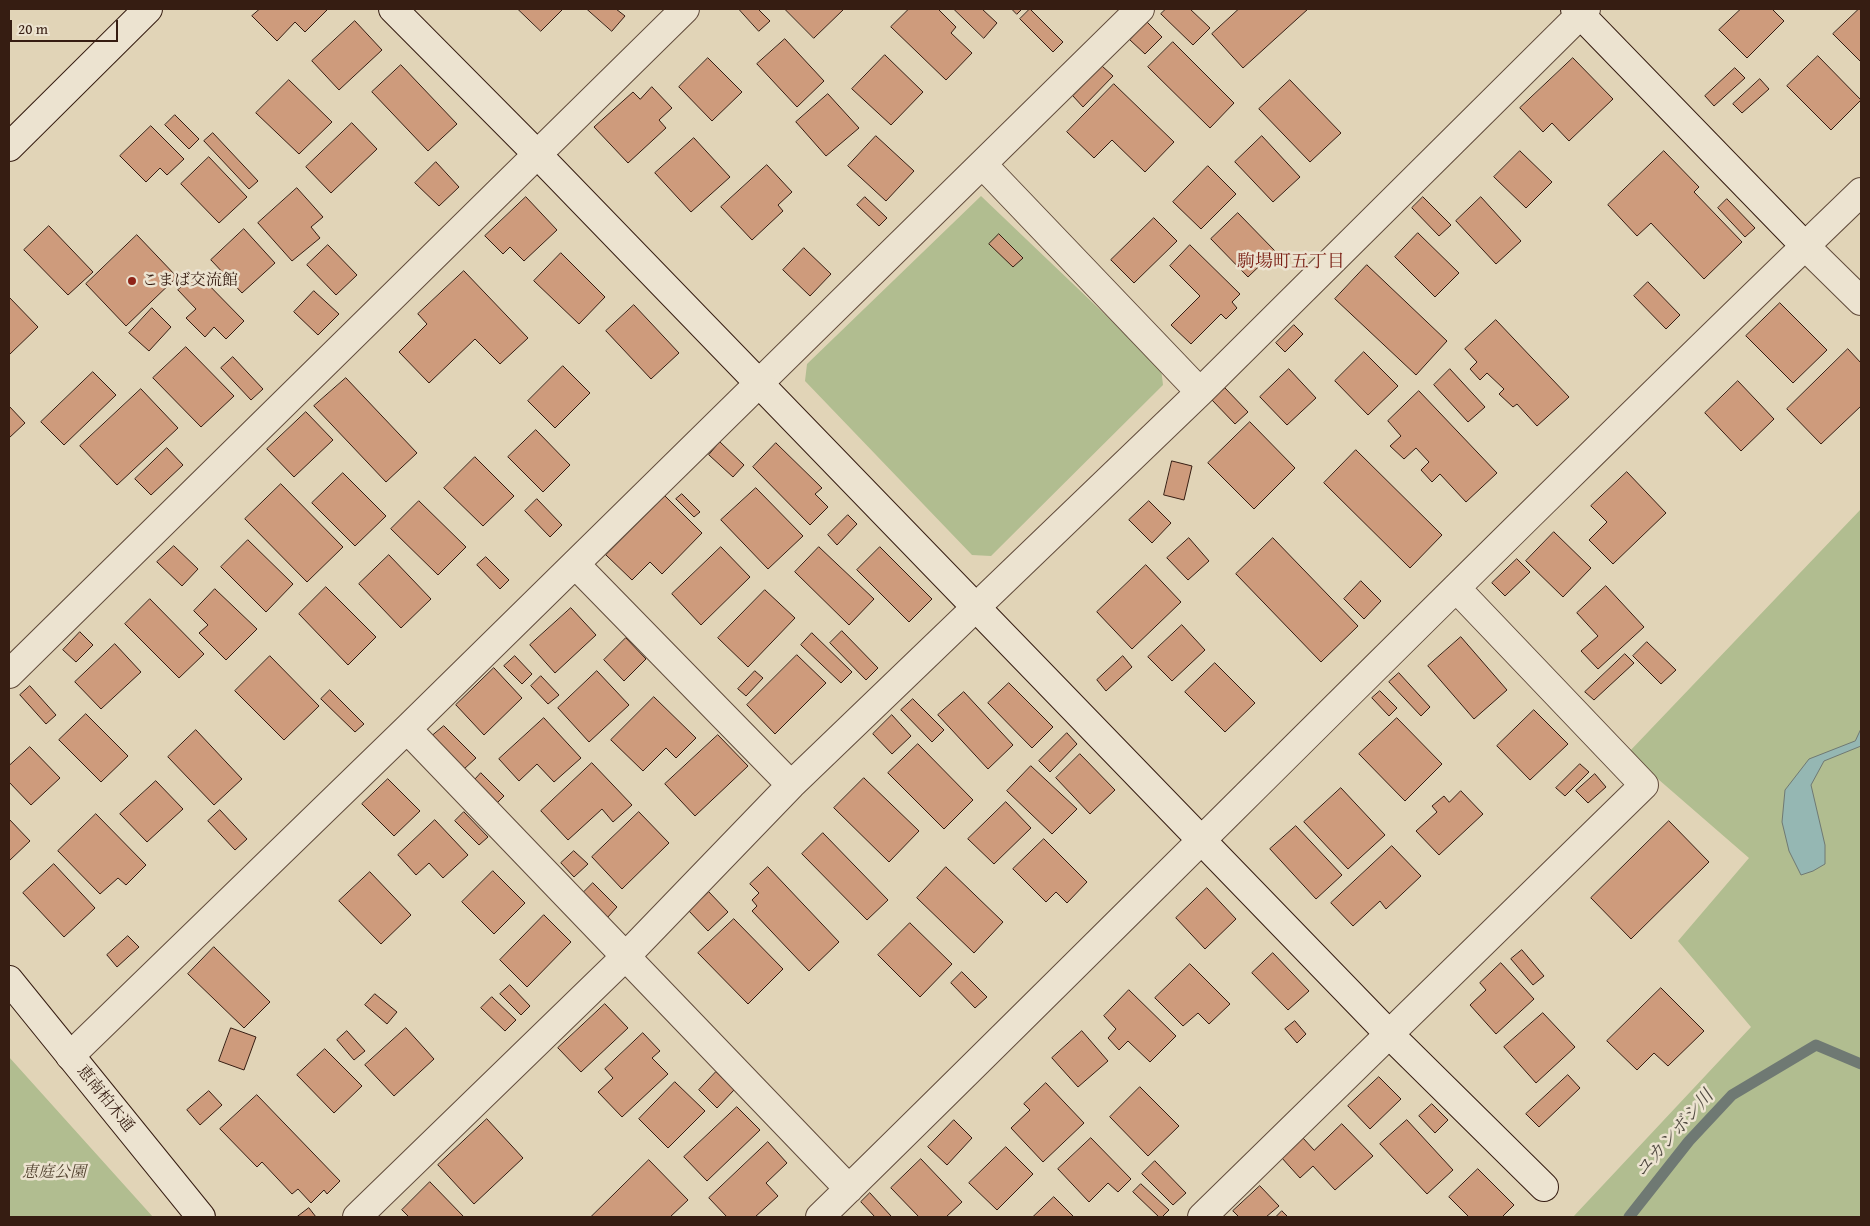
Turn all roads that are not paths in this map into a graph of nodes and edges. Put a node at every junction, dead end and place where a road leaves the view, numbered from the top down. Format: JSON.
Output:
{"nodes":[{"id":1,"x":148,"y":9,"type":"edge"},
{"id":2,"x":393,"y":9,"type":"edge"},
{"id":3,"x":685,"y":9,"type":"edge"},
{"id":4,"x":1140,"y":9,"type":"edge"},
{"id":5,"x":1580,"y":11,"type":"edge"},
{"id":6,"x":9,"y":147,"type":"edge"},
{"id":7,"x":537,"y":154,"type":"junction"},
{"id":8,"x":983,"y":165,"type":"junction"},
{"id":9,"x":1861,"y":192,"type":"edge"},
{"id":10,"x":1805,"y":246,"type":"junction"},
{"id":11,"x":1861,"y":301,"type":"edge"},
{"id":12,"x":760,"y":384,"type":"junction"},
{"id":13,"x":1200,"y":392,"type":"junction"},
{"id":14,"x":575,"y":564,"type":"junction"},
{"id":15,"x":1456,"y":588,"type":"junction"},
{"id":16,"x":976,"y":606,"type":"junction"},
{"id":17,"x":9,"y":674,"type":"edge"},
{"id":18,"x":407,"y":729,"type":"junction"},
{"id":19,"x":791,"y":785,"type":"junction"},
{"id":20,"x":1202,"y":842,"type":"junction"},
{"id":21,"x":626,"y":956,"type":"junction"},
{"id":22,"x":9,"y":980,"type":"edge"},
{"id":23,"x":1390,"y":1035,"type":"junction"},
{"id":24,"x":70,"y":1056,"type":"junction"},
{"id":25,"x":1544,"y":1187,"type":"dead end"},
{"id":26,"x":849,"y":1188,"type":"junction"},
{"id":27,"x":201,"y":1217,"type":"edge"},
{"id":28,"x":357,"y":1217,"type":"edge"},
{"id":29,"x":820,"y":1217,"type":"edge"},
{"id":30,"x":1202,"y":1217,"type":"edge"}],
"edges":[{"from":1,"to":6,"type":"street"},
{"from":2,"to":7,"type":"street"},
{"from":3,"to":7,"type":"street"},
{"from":4,"to":8,"type":"street"},
{"from":5,"to":10,"type":"street"},
{"from":5,"to":13,"type":"street"},
{"from":7,"to":12,"type":"street"},
{"from":7,"to":17,"type":"street"},
{"from":8,"to":12,"type":"street"},
{"from":8,"to":13,"type":"street"},
{"from":9,"to":10,"type":"street"},
{"from":10,"to":11,"type":"street"},
{"from":10,"to":15,"type":"street"},
{"from":12,"to":14,"type":"street"},
{"from":12,"to":16,"type":"street"},
{"from":13,"to":16,"type":"street"},
{"from":14,"to":18,"type":"street"},
{"from":14,"to":19,"type":"street"},
{"from":15,"to":20,"type":"street"},
{"from":15,"to":23,"type":"street"},
{"from":16,"to":19,"type":"street"},
{"from":16,"to":20,"type":"street"},
{"from":18,"to":21,"type":"street"},
{"from":18,"to":24,"type":"street"},
{"from":19,"to":21,"type":"street"},
{"from":20,"to":23,"type":"street"},
{"from":20,"to":26,"type":"street"},
{"from":21,"to":26,"type":"street"},
{"from":21,"to":28,"type":"street"},
{"from":22,"to":24,"type":"street","name":"恵南柏木通"},
{"from":23,"to":25,"type":"street"},
{"from":23,"to":30,"type":"street"},
{"from":24,"to":27,"type":"street","name":"恵南柏木通"},
{"from":26,"to":29,"type":"street"}]}
